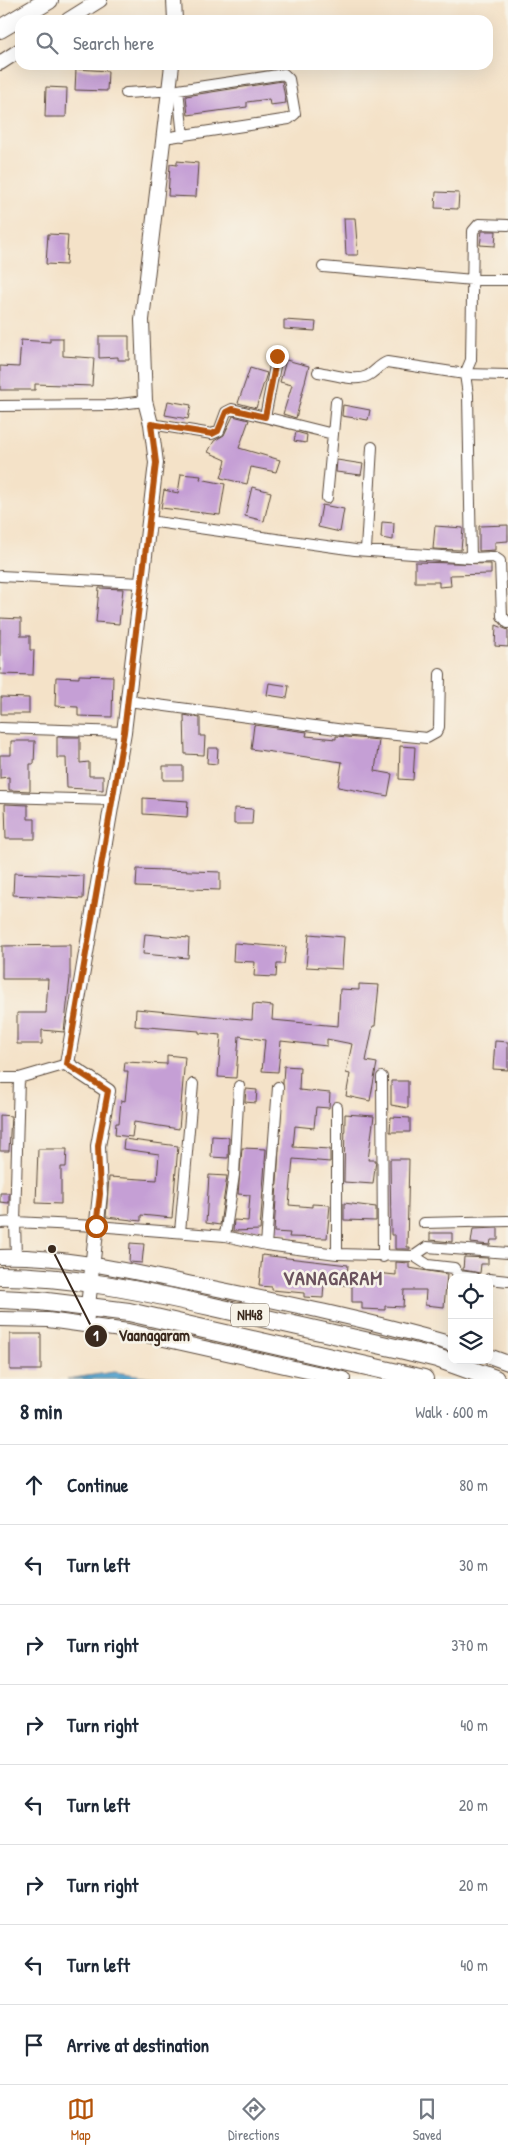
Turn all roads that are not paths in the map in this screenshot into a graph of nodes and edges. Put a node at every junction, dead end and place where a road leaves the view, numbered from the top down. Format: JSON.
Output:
{"nodes":[{"id":1,"x":49,"y":0,"type":"edge"},
{"id":2,"x":100,"y":0,"type":"edge"},
{"id":3,"x":174,"y":0,"type":"edge"},
{"id":4,"x":24,"y":15,"type":"edge"},
{"id":5,"x":76,"y":15,"type":"edge"},
{"id":6,"x":175,"y":15,"type":"edge"},
{"id":7,"x":15,"y":20,"type":"edge"},
{"id":8,"x":0,"y":29,"type":"edge"},
{"id":9,"x":15,"y":53,"type":"edge"},
{"id":10,"x":0,"y":63,"type":"edge"},
{"id":11,"x":172,"y":70,"type":"edge"},
{"id":12,"x":173,"y":90,"type":"junction"},
{"id":13,"x":126,"y":93,"type":"dead end"},
{"id":14,"x":183,"y":136,"type":"junction"},
{"id":15,"x":164,"y":138,"type":"junction"},
{"id":16,"x":508,"y":225,"type":"edge"},
{"id":17,"x":323,"y":267,"type":"dead end"},
{"id":18,"x":473,"y":280,"type":"junction"},
{"id":19,"x":508,"y":280,"type":"edge"},
{"id":20,"x":277,"y":356,"type":"dead end"},
{"id":21,"x":318,"y":372,"type":"dead end"},
{"id":22,"x":465,"y":374,"type":"junction"},
{"id":23,"x":508,"y":375,"type":"edge"},
{"id":24,"x":145,"y":402,"type":"junction"},
{"id":25,"x":336,"y":402,"type":"dead end"},
{"id":26,"x":0,"y":406,"type":"edge"},
{"id":27,"x":265,"y":417,"type":"junction"},
{"id":28,"x":151,"y":424,"type":"junction"},
{"id":29,"x":333,"y":434,"type":"junction"},
{"id":30,"x":372,"y":446,"type":"dead end"},
{"id":31,"x":327,"y":498,"type":"dead end"},
{"id":32,"x":149,"y":521,"type":"junction"},
{"id":33,"x":366,"y":550,"type":"junction"},
{"id":34,"x":471,"y":558,"type":"junction"},
{"id":35,"x":0,"y":576,"type":"edge"},
{"id":36,"x":142,"y":583,"type":"junction"},
{"id":37,"x":508,"y":622,"type":"edge"},
{"id":38,"x":440,"y":674,"type":"dead end"},
{"id":39,"x":128,"y":701,"type":"junction"},
{"id":40,"x":0,"y":728,"type":"edge"},
{"id":41,"x":124,"y":732,"type":"junction"},
{"id":42,"x":0,"y":797,"type":"edge"},
{"id":43,"x":112,"y":800,"type":"junction"},
{"id":44,"x":67,"y":1064,"type":"junction"},
{"id":45,"x":382,"y":1077,"type":"dead end"},
{"id":46,"x":0,"y":1078,"type":"edge"},
{"id":47,"x":19,"y":1078,"type":"junction"},
{"id":48,"x":192,"y":1084,"type":"dead end"},
{"id":49,"x":239,"y":1086,"type":"dead end"},
{"id":50,"x":278,"y":1087,"type":"dead end"},
{"id":51,"x":337,"y":1107,"type":"dead end"},
{"id":52,"x":508,"y":1221,"type":"edge"},
{"id":53,"x":15,"y":1222,"type":"junction"},
{"id":54,"x":0,"y":1223,"type":"edge"},
{"id":55,"x":424,"y":1224,"type":"dead end"},
{"id":56,"x":96,"y":1226,"type":"junction"},
{"id":57,"x":180,"y":1232,"type":"junction"},
{"id":58,"x":225,"y":1236,"type":"junction"},
{"id":59,"x":266,"y":1245,"type":"junction"},
{"id":60,"x":508,"y":1253,"type":"edge"},
{"id":61,"x":337,"y":1254,"type":"junction"},
{"id":62,"x":414,"y":1256,"type":"junction"},
{"id":63,"x":16,"y":1257,"type":"junction"},
{"id":64,"x":383,"y":1257,"type":"junction"},
{"id":65,"x":0,"y":1258,"type":"edge"},
{"id":66,"x":92,"y":1264,"type":"junction"},
{"id":67,"x":458,"y":1274,"type":"edge"},
{"id":68,"x":0,"y":1276,"type":"edge"},
{"id":69,"x":493,"y":1280,"type":"edge"},
{"id":70,"x":508,"y":1281,"type":"edge"},
{"id":71,"x":91,"y":1282,"type":"junction"},
{"id":72,"x":0,"y":1299,"type":"edge"},
{"id":73,"x":88,"y":1306,"type":"junction"},
{"id":74,"x":0,"y":1319,"type":"edge"},
{"id":75,"x":86,"y":1325,"type":"junction"},
{"id":76,"x":448,"y":1343,"type":"edge"},
{"id":77,"x":493,"y":1357,"type":"edge"},
{"id":78,"x":508,"y":1363,"type":"edge"},
{"id":79,"x":343,"y":1379,"type":"edge"},
{"id":80,"x":424,"y":1379,"type":"edge"},
{"id":81,"x":496,"y":1379,"type":"edge"}],
"edges":[{"from":1,"to":4,"type":"highway"},
{"from":2,"to":5,"type":"street"},
{"from":3,"to":6,"type":"street"},
{"from":7,"to":8,"type":"highway"},
{"from":9,"to":10,"type":"street"},
{"from":11,"to":12,"type":"street"},
{"from":12,"to":13,"type":"street"},
{"from":12,"to":14,"type":"street"},
{"from":12,"to":14,"type":"street"},
{"from":12,"to":15,"type":"street"},
{"from":14,"to":15,"type":"street"},
{"from":15,"to":24,"type":"street"},
{"from":16,"to":18,"type":"street"},
{"from":17,"to":18,"type":"street"},
{"from":18,"to":19,"type":"street"},
{"from":18,"to":22,"type":"street"},
{"from":20,"to":27,"type":"street"},
{"from":21,"to":22,"type":"street"},
{"from":22,"to":23,"type":"street"},
{"from":22,"to":34,"type":"street"},
{"from":24,"to":26,"type":"street"},
{"from":24,"to":28,"type":"street"},
{"from":25,"to":29,"type":"street"},
{"from":27,"to":28,"type":"street"},
{"from":27,"to":29,"type":"street"},
{"from":28,"to":32,"type":"street"},
{"from":29,"to":31,"type":"street"},
{"from":30,"to":33,"type":"street"},
{"from":32,"to":33,"type":"street"},
{"from":32,"to":36,"type":"street"},
{"from":33,"to":34,"type":"street"},
{"from":34,"to":37,"type":"street"},
{"from":35,"to":36,"type":"street"},
{"from":36,"to":39,"type":"street"},
{"from":38,"to":39,"type":"street"},
{"from":39,"to":41,"type":"street"},
{"from":40,"to":41,"type":"street"},
{"from":41,"to":43,"type":"street"},
{"from":42,"to":43,"type":"street"},
{"from":43,"to":44,"type":"street"},
{"from":44,"to":47,"type":"street"},
{"from":44,"to":56,"type":"street"},
{"from":45,"to":64,"type":"street"},
{"from":46,"to":47,"type":"street"},
{"from":47,"to":53,"type":"street"},
{"from":48,"to":57,"type":"street"},
{"from":49,"to":58,"type":"street"},
{"from":50,"to":59,"type":"street"},
{"from":51,"to":61,"type":"street"},
{"from":52,"to":55,"type":"street"},
{"from":53,"to":54,"type":"street"},
{"from":53,"to":56,"type":"street"},
{"from":53,"to":63,"type":"street"},
{"from":56,"to":57,"type":"street"},
{"from":56,"to":66,"type":"street"},
{"from":57,"to":58,"type":"street"},
{"from":58,"to":59,"type":"street"},
{"from":59,"to":61,"type":"street"},
{"from":60,"to":62,"type":"street"},
{"from":61,"to":64,"type":"street"},
{"from":62,"to":64,"type":"street"},
{"from":62,"to":67,"type":"street"},
{"from":63,"to":65,"type":"street"},
{"from":63,"to":66,"type":"street"},
{"from":66,"to":71,"type":"street"},
{"from":66,"to":76,"type":"street"},
{"from":68,"to":71,"type":"highway","number":"NH48"},
{"from":69,"to":70,"type":"street"},
{"from":71,"to":73,"type":"street"},
{"from":71,"to":81,"type":"highway","number":"NH48"},
{"from":72,"to":73,"type":"highway","number":"NH48"},
{"from":73,"to":75,"type":"street"},
{"from":73,"to":80,"type":"highway","number":"NH48"},
{"from":74,"to":75,"type":"street"},
{"from":75,"to":79,"type":"street"},
{"from":77,"to":78,"type":"street"}]}
